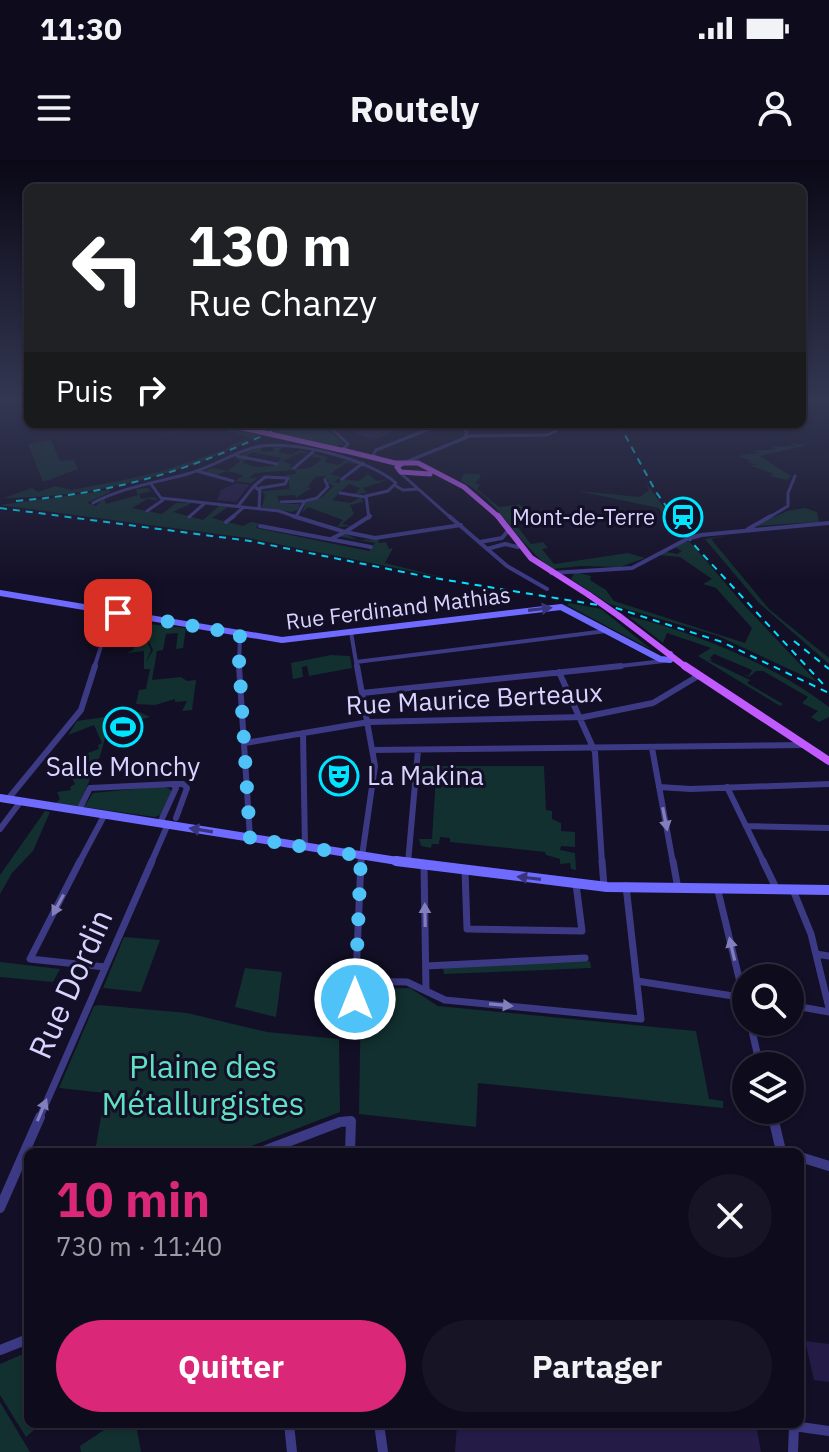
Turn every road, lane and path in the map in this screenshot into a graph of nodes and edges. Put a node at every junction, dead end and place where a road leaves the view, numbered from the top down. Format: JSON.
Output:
{"nodes":[{"id":1,"x":218,"y":462,"type":"edge"},
{"id":2,"x":269,"y":462,"type":"edge"},
{"id":3,"x":301,"y":462,"type":"edge"},
{"id":4,"x":360,"y":462,"type":"edge"},
{"id":5,"x":378,"y":462,"type":"edge"},
{"id":6,"x":405,"y":462,"type":"edge"},
{"id":7,"x":409,"y":462,"type":"edge"},
{"id":8,"x":363,"y":463,"type":"junction"},
{"id":9,"x":277,"y":464,"type":"dead end"},
{"id":10,"x":294,"y":468,"type":"dead end"},
{"id":11,"x":424,"y":468,"type":"junction"},
{"id":12,"x":398,"y":469,"type":"junction"},
{"id":13,"x":197,"y":471,"type":"junction"},
{"id":14,"x":414,"y":474,"type":"junction"},
{"id":15,"x":795,"y":476,"type":"dead end"},
{"id":16,"x":342,"y":479,"type":"dead end"},
{"id":17,"x":325,"y":480,"type":"dead end"},
{"id":18,"x":233,"y":481,"type":"dead end"},
{"id":19,"x":408,"y":482,"type":"junction"},
{"id":20,"x":151,"y":484,"type":"junction"},
{"id":21,"x":254,"y":486,"type":"junction"},
{"id":22,"x":396,"y":486,"type":"junction"},
{"id":23,"x":418,"y":489,"type":"junction"},
{"id":24,"x":259,"y":490,"type":"junction"},
{"id":25,"x":407,"y":491,"type":"junction"},
{"id":26,"x":383,"y":492,"type":"junction"},
{"id":27,"x":340,"y":493,"type":"dead end"},
{"id":28,"x":245,"y":497,"type":"junction"},
{"id":29,"x":365,"y":497,"type":"junction"},
{"id":30,"x":259,"y":498,"type":"junction"},
{"id":31,"x":164,"y":499,"type":"junction"},
{"id":32,"x":305,"y":501,"type":"junction"},
{"id":33,"x":281,"y":502,"type":"dead end"},
{"id":34,"x":93,"y":503,"type":"dead end"},
{"id":35,"x":205,"y":503,"type":"junction"},
{"id":36,"x":238,"y":506,"type":"junction"},
{"id":37,"x":244,"y":507,"type":"junction"},
{"id":38,"x":259,"y":508,"type":"junction"},
{"id":39,"x":147,"y":511,"type":"dead end"},
{"id":40,"x":297,"y":516,"type":"junction"},
{"id":41,"x":189,"y":517,"type":"dead end"},
{"id":42,"x":226,"y":522,"type":"dead end"},
{"id":43,"x":829,"y":523,"type":"edge"},
{"id":44,"x":461,"y":525,"type":"junction"},
{"id":45,"x":260,"y":526,"type":"dead end"},
{"id":46,"x":748,"y":529,"type":"junction"},
{"id":47,"x":292,"y":531,"type":"junction"},
{"id":48,"x":345,"y":532,"type":"junction"},
{"id":49,"x":507,"y":532,"type":"junction"},
{"id":50,"x":331,"y":539,"type":"junction"},
{"id":51,"x":480,"y":542,"type":"junction"},
{"id":52,"x":371,"y":547,"type":"dead end"},
{"id":53,"x":518,"y":547,"type":"junction"},
{"id":54,"x":487,"y":549,"type":"junction"},
{"id":55,"x":580,"y":568,"type":"junction"},
{"id":56,"x":572,"y":571,"type":"junction"},
{"id":57,"x":554,"y":574,"type":"junction"},
{"id":58,"x":572,"y":582,"type":"junction"},
{"id":59,"x":547,"y":589,"type":"dead end"},
{"id":60,"x":0,"y":593,"type":"edge"},
{"id":61,"x":589,"y":595,"type":"junction"},
{"id":62,"x":118,"y":613,"type":"junction"},
{"id":63,"x":610,"y":631,"type":"junction"},
{"id":64,"x":351,"y":632,"type":"junction"},
{"id":65,"x":240,"y":634,"type":"junction"},
{"id":66,"x":668,"y":658,"type":"junction"},
{"id":67,"x":356,"y":662,"type":"junction"},
{"id":68,"x":559,"y":672,"type":"junction"},
{"id":69,"x":696,"y":676,"type":"junction"},
{"id":70,"x":362,"y":693,"type":"junction"},
{"id":71,"x":580,"y":718,"type":"junction"},
{"id":72,"x":367,"y":722,"type":"junction"},
{"id":73,"x":303,"y":733,"type":"junction"},
{"id":74,"x":245,"y":743,"type":"junction"},
{"id":75,"x":806,"y":745,"type":"junction"},
{"id":76,"x":594,"y":748,"type":"junction"},
{"id":77,"x":652,"y":748,"type":"junction"},
{"id":78,"x":372,"y":750,"type":"junction"},
{"id":79,"x":418,"y":750,"type":"junction"},
{"id":80,"x":829,"y":761,"type":"edge"},
{"id":81,"x":173,"y":784,"type":"junction"},
{"id":82,"x":829,"y":784,"type":"edge"},
{"id":83,"x":659,"y":787,"type":"junction"},
{"id":84,"x":727,"y":787,"type":"junction"},
{"id":85,"x":4,"y":798,"type":"edge"},
{"id":86,"x":21,"y":801,"type":"junction"},
{"id":87,"x":79,"y":810,"type":"junction"},
{"id":88,"x":105,"y":814,"type":"junction"},
{"id":89,"x":168,"y":822,"type":"junction"},
{"id":90,"x":746,"y":826,"type":"junction"},
{"id":91,"x":829,"y":828,"type":"edge"},
{"id":92,"x":0,"y":829,"type":"edge"},
{"id":93,"x":250,"y":838,"type":"junction"},
{"id":94,"x":305,"y":847,"type":"junction"},
{"id":95,"x":361,"y":856,"type":"junction"},
{"id":96,"x":408,"y":863,"type":"junction"},
{"id":97,"x":424,"y":865,"type":"junction"},
{"id":98,"x":465,"y":870,"type":"junction"},
{"id":99,"x":576,"y":884,"type":"junction"},
{"id":100,"x":604,"y":886,"type":"junction"},
{"id":101,"x":626,"y":886,"type":"junction"},
{"id":102,"x":776,"y":888,"type":"junction"},
{"id":103,"x":678,"y":889,"type":"junction"},
{"id":104,"x":793,"y":890,"type":"junction"},
{"id":105,"x":829,"y":890,"type":"edge"},
{"id":106,"x":718,"y":891,"type":"junction"},
{"id":107,"x":816,"y":954,"type":"junction"},
{"id":108,"x":829,"y":956,"type":"edge"},
{"id":109,"x":585,"y":958,"type":"dead end"},
{"id":110,"x":736,"y":964,"type":"edge"},
{"id":111,"x":426,"y":966,"type":"junction"},
{"id":112,"x":105,"y":967,"type":"junction"},
{"id":113,"x":354,"y":981,"type":"junction"},
{"id":114,"x":637,"y":981,"type":"junction"},
{"id":115,"x":426,"y":990,"type":"junction"},
{"id":116,"x":355,"y":999,"type":"dead end"},
{"id":117,"x":732,"y":999,"type":"edge"},
{"id":118,"x":804,"y":1007,"type":"edge"},
{"id":119,"x":829,"y":1010,"type":"edge"},
{"id":120,"x":775,"y":1124,"type":"edge"},
{"id":121,"x":26,"y":1148,"type":"edge"},
{"id":122,"x":272,"y":1148,"type":"edge"},
{"id":123,"x":350,"y":1148,"type":"edge"},
{"id":124,"x":781,"y":1148,"type":"edge"},
{"id":125,"x":24,"y":1153,"type":"edge"},
{"id":126,"x":804,"y":1158,"type":"edge"},
{"id":127,"x":829,"y":1166,"type":"edge"},
{"id":128,"x":0,"y":1208,"type":"edge"},
{"id":129,"x":24,"y":1341,"type":"edge"},
{"id":130,"x":0,"y":1350,"type":"edge"},
{"id":131,"x":804,"y":1427,"type":"edge"},
{"id":132,"x":289,"y":1428,"type":"edge"},
{"id":133,"x":380,"y":1428,"type":"edge"},
{"id":134,"x":794,"y":1428,"type":"edge"},
{"id":135,"x":829,"y":1431,"type":"edge"},
{"id":136,"x":292,"y":1452,"type":"edge"},
{"id":137,"x":383,"y":1452,"type":"edge"},
{"id":138,"x":793,"y":1452,"type":"edge"}],
"edges":[{"from":1,"to":13,"type":"street"},
{"from":2,"to":9,"type":"street"},
{"from":3,"to":10,"type":"street"},
{"from":4,"to":8,"type":"street"},
{"from":5,"to":12,"type":"main road"},
{"from":6,"to":12,"type":"main road"},
{"from":7,"to":11,"type":"main road"},
{"from":8,"to":16,"type":"street"},
{"from":8,"to":22,"type":"street"},
{"from":11,"to":14,"type":"main road"},
{"from":11,"to":57,"type":"main road"},
{"from":12,"to":14,"type":"main road"},
{"from":12,"to":19,"type":"street"},
{"from":13,"to":18,"type":"street"},
{"from":13,"to":20,"type":"street"},
{"from":14,"to":19,"type":"street"},
{"from":14,"to":49,"type":"main road"},
{"from":15,"to":46,"type":"street"},
{"from":17,"to":32,"type":"street"},
{"from":19,"to":23,"type":"street"},
{"from":20,"to":31,"type":"street"},
{"from":20,"to":34,"type":"street"},
{"from":21,"to":24,"type":"street"},
{"from":21,"to":24,"type":"street"},
{"from":21,"to":28,"type":"street"},
{"from":22,"to":25,"type":"street"},
{"from":22,"to":26,"type":"street"},
{"from":23,"to":25,"type":"street"},
{"from":23,"to":44,"type":"street"},
{"from":24,"to":30,"type":"street"},
{"from":25,"to":26,"type":"street"},
{"from":26,"to":29,"type":"street"},
{"from":27,"to":29,"type":"street"},
{"from":28,"to":30,"type":"street"},
{"from":28,"to":36,"type":"street"},
{"from":29,"to":48,"type":"street"},
{"from":30,"to":38,"type":"street"},
{"from":31,"to":35,"type":"street"},
{"from":31,"to":39,"type":"street"},
{"from":32,"to":33,"type":"street"},
{"from":32,"to":40,"type":"street"},
{"from":35,"to":36,"type":"street"},
{"from":35,"to":41,"type":"street"},
{"from":36,"to":37,"type":"street"},
{"from":37,"to":38,"type":"street"},
{"from":37,"to":42,"type":"street"},
{"from":38,"to":40,"type":"street"},
{"from":40,"to":47,"type":"street"},
{"from":40,"to":48,"type":"street"},
{"from":43,"to":46,"type":"street"},
{"from":44,"to":48,"type":"street"},
{"from":44,"to":51,"type":"street"},
{"from":45,"to":47,"type":"street"},
{"from":46,"to":55,"type":"street","bridge":true},
{"from":47,"to":50,"type":"street"},
{"from":48,"to":50,"type":"street"},
{"from":49,"to":51,"type":"street"},
{"from":49,"to":53,"type":"main road"},
{"from":50,"to":52,"type":"street"},
{"from":51,"to":54,"type":"street"},
{"from":53,"to":54,"type":"street"},
{"from":53,"to":57,"type":"main road"},
{"from":54,"to":59,"type":"street"},
{"from":55,"to":56,"type":"street"},
{"from":55,"to":57,"type":"street"},
{"from":56,"to":57,"type":"street"},
{"from":56,"to":58,"type":"street"},
{"from":57,"to":58,"type":"main road"},
{"from":57,"to":61,"type":"main road"},
{"from":58,"to":61,"type":"main road"},
{"from":60,"to":62,"type":"street","name":"Rue Ferdinand Mathias"},
{"from":61,"to":66,"type":"main road","bridge":true},
{"from":62,"to":65,"type":"street","name":"Rue Ferdinand Mathias"},
{"from":62,"to":85,"type":"street"},
{"from":64,"to":63,"type":"street","name":"Rue Ferdinand Mathias","one_way":true},
{"from":63,"to":66,"type":"street"},
{"from":63,"to":67,"type":"street"},
{"from":64,"to":65,"type":"street","name":"Rue Ferdinand Mathias"},
{"from":64,"to":67,"type":"street"},
{"from":65,"to":74,"type":"street"},
{"from":66,"to":68,"type":"street"},
{"from":66,"to":69,"type":"main road"},
{"from":67,"to":70,"type":"street"},
{"from":68,"to":70,"type":"street"},
{"from":68,"to":71,"type":"street"},
{"from":69,"to":71,"type":"street","name":"Rue Maurice Berteaux"},
{"from":69,"to":75,"type":"main road"},
{"from":70,"to":72,"type":"street"},
{"from":71,"to":72,"type":"street","name":"Rue Maurice Berteaux"},
{"from":71,"to":76,"type":"street"},
{"from":72,"to":73,"type":"street","name":"Rue Maurice Berteaux"},
{"from":72,"to":78,"type":"street"},
{"from":73,"to":74,"type":"street","name":"Rue Maurice Berteaux"},
{"from":73,"to":94,"type":"street"},
{"from":74,"to":93,"type":"street"},
{"from":75,"to":77,"type":"street"},
{"from":75,"to":80,"type":"main road"},
{"from":76,"to":77,"type":"street"},
{"from":76,"to":79,"type":"street"},
{"from":76,"to":100,"type":"street"},
{"from":77,"to":83,"type":"street"},
{"from":78,"to":79,"type":"street"},
{"from":78,"to":95,"type":"street"},
{"from":79,"to":96,"type":"street"},
{"from":81,"to":87,"type":"street"},
{"from":81,"to":89,"type":"street"},
{"from":81,"to":89,"type":"street"},
{"from":82,"to":84,"type":"street"},
{"from":83,"to":84,"type":"street"},
{"from":83,"to":103,"type":"street","one_way":true},
{"from":84,"to":90,"type":"street"},
{"from":85,"to":86,"type":"street"},
{"from":86,"to":87,"type":"street"},
{"from":86,"to":92,"type":"street"},
{"from":87,"to":88,"type":"street"},
{"from":88,"to":89,"type":"street"},
{"from":88,"to":112,"type":"street","one_way":true},
{"from":93,"to":89,"type":"street","one_way":true},
{"from":89,"to":112,"type":"street","name":"Rue Dordin"},
{"from":90,"to":91,"type":"street"},
{"from":90,"to":102,"type":"street"},
{"from":93,"to":94,"type":"street"},
{"from":94,"to":95,"type":"street"},
{"from":95,"to":96,"type":"street"},
{"from":95,"to":113,"type":"street"},
{"from":96,"to":97,"type":"street"},
{"from":97,"to":98,"type":"street"},
{"from":111,"to":97,"type":"street","one_way":true},
{"from":99,"to":98,"type":"street","one_way":true},
{"from":98,"to":99,"type":"street"},
{"from":99,"to":100,"type":"street"},
{"from":100,"to":101,"type":"street"},
{"from":101,"to":103,"type":"street"},
{"from":101,"to":114,"type":"street"},
{"from":102,"to":104,"type":"street"},
{"from":102,"to":106,"type":"street"},
{"from":103,"to":106,"type":"street"},
{"from":104,"to":105,"type":"street"},
{"from":104,"to":107,"type":"street"},
{"from":110,"to":106,"type":"street","one_way":true},
{"from":107,"to":108,"type":"street"},
{"from":107,"to":119,"type":"street"},
{"from":109,"to":111,"type":"street"},
{"from":111,"to":115,"type":"street"},
{"from":121,"to":112,"type":"street","name":"Rue Dordin","one_way":true},
{"from":113,"to":115,"type":"street"},
{"from":113,"to":116,"type":"street"},
{"from":115,"to":114,"type":"street","one_way":true},
{"from":114,"to":117,"type":"street"},
{"from":118,"to":119,"type":"street"},
{"from":120,"to":124,"type":"street"},
{"from":122,"to":123,"type":"street"},
{"from":128,"to":125,"type":"street","name":"Rue Dordin","one_way":true},
{"from":126,"to":127,"type":"street"},
{"from":129,"to":130,"type":"street"},
{"from":131,"to":135,"type":"street"},
{"from":132,"to":136,"type":"street"},
{"from":133,"to":137,"type":"street"},
{"from":134,"to":138,"type":"street"}]}
